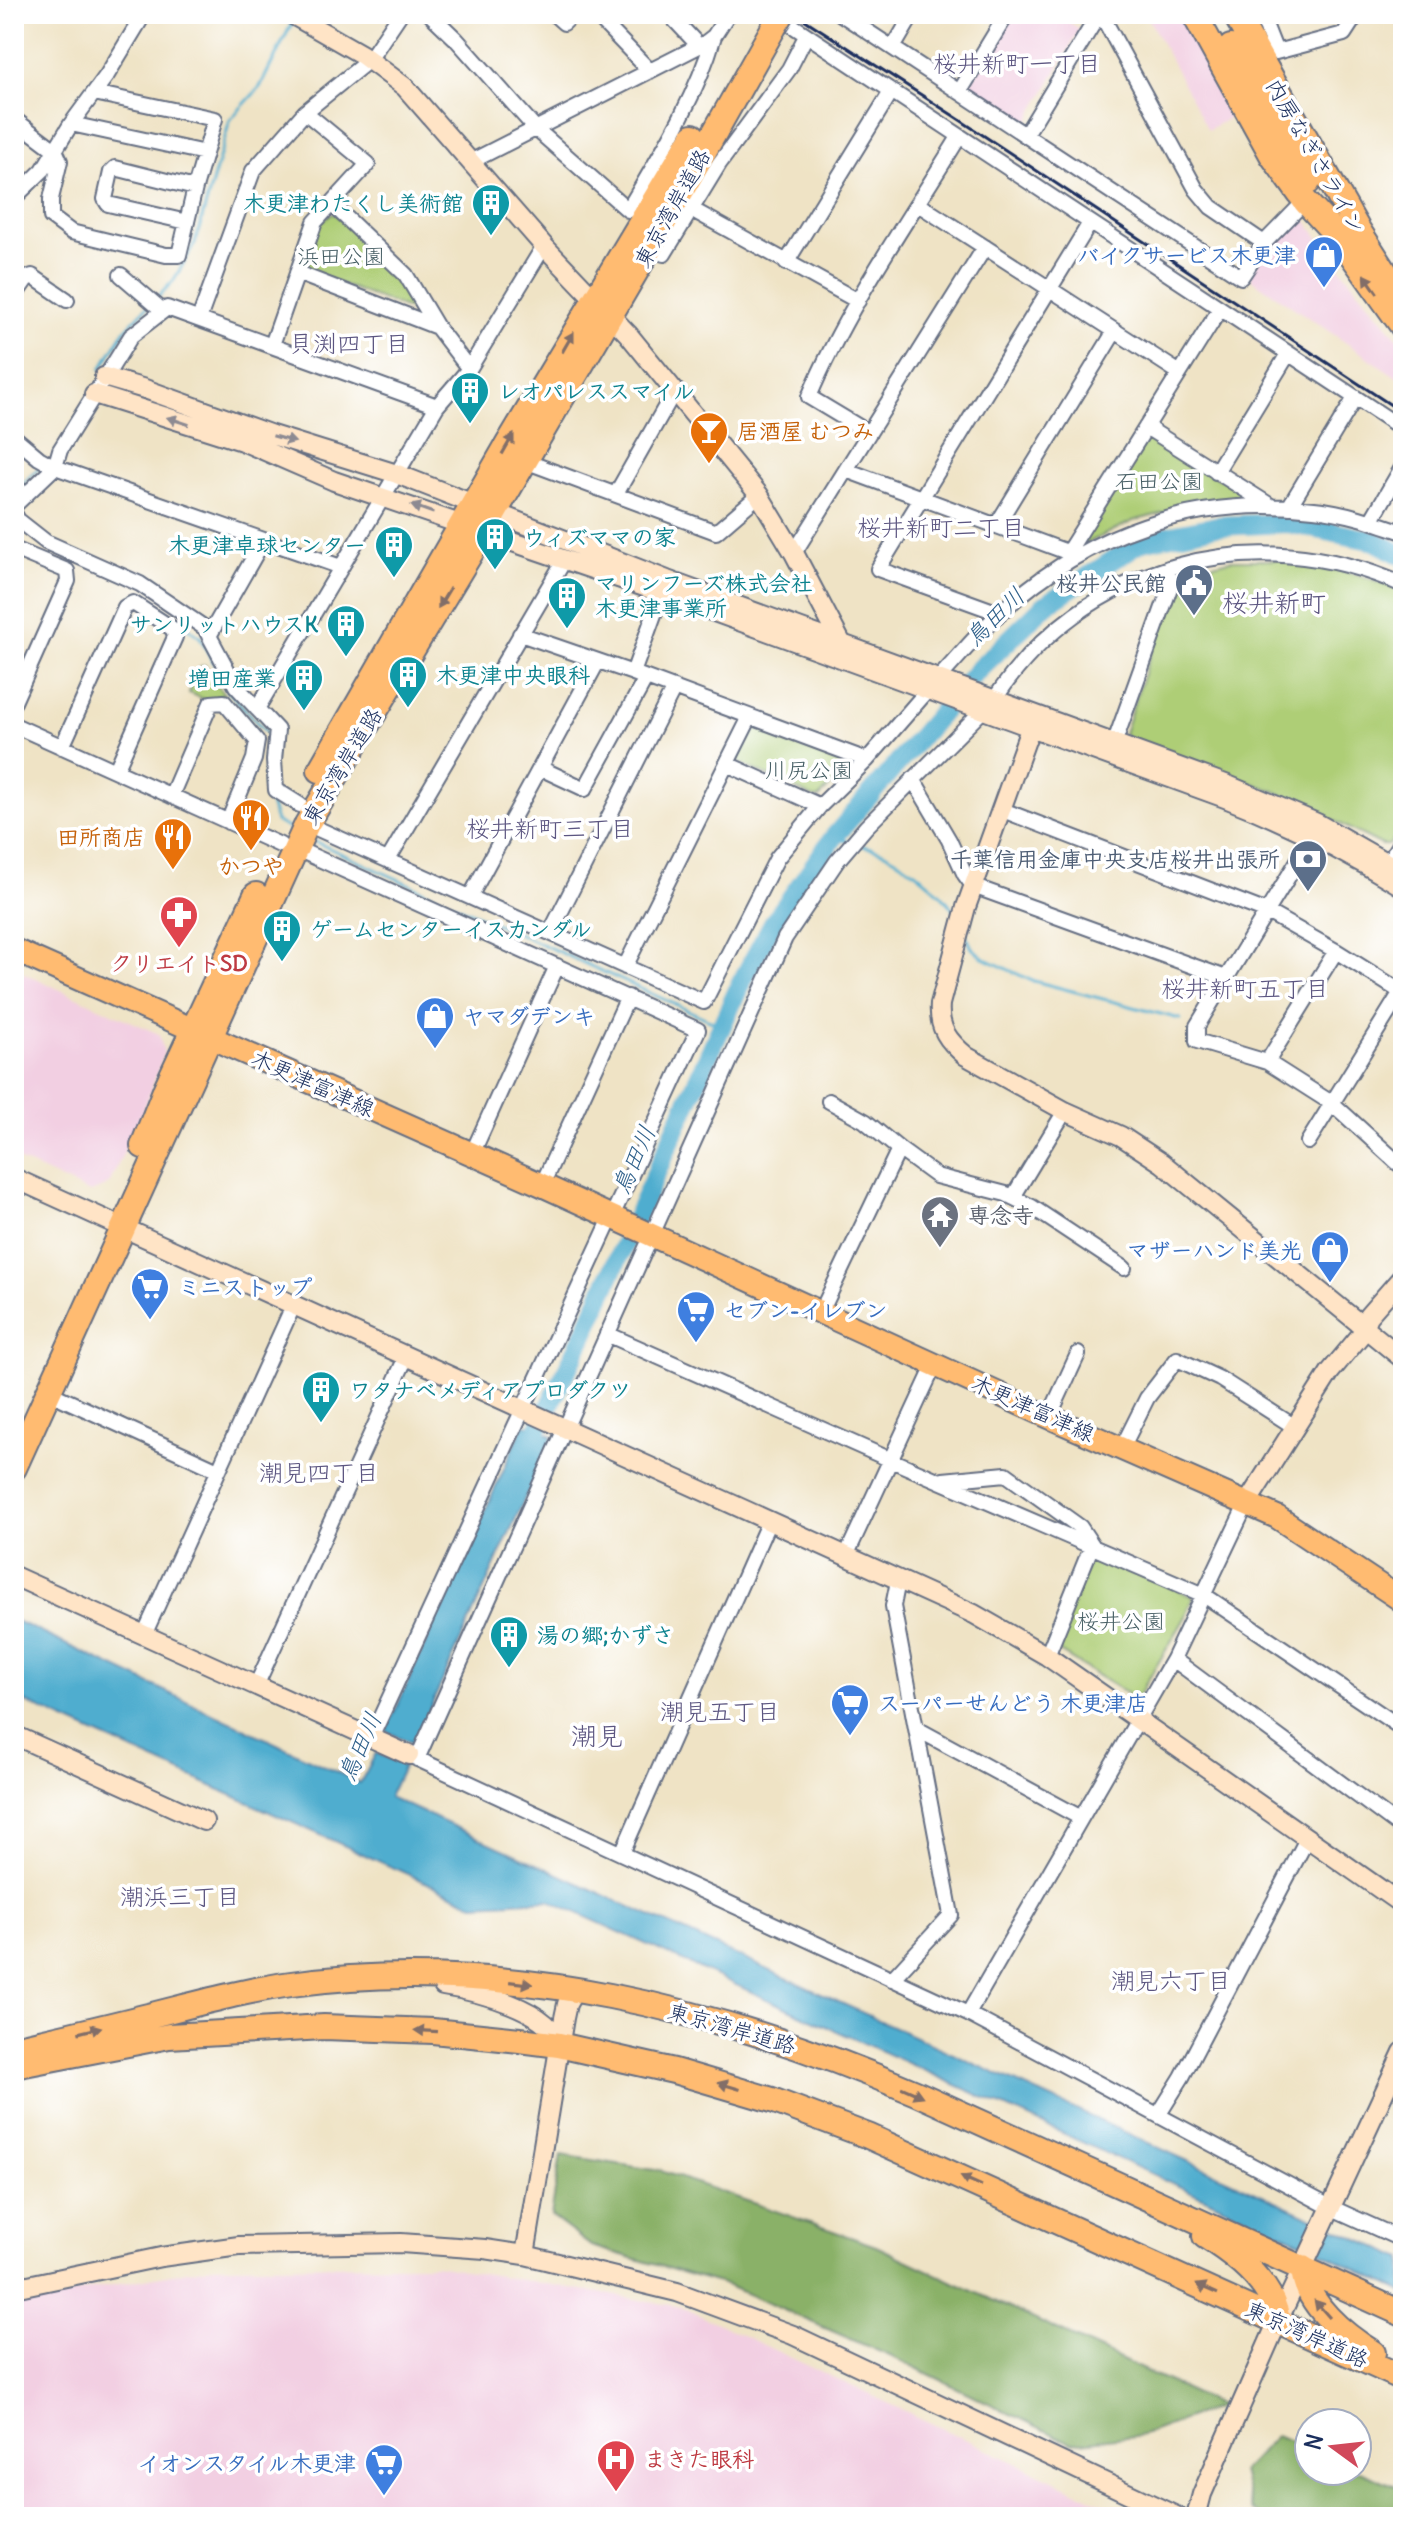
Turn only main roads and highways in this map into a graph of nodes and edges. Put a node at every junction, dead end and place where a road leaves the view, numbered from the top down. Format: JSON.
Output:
{"nodes":[{"id":1,"x":1194,"y":14,"type":"edge"},
{"id":2,"x":1212,"y":14,"type":"edge"},
{"id":3,"x":1235,"y":14,"type":"edge"},
{"id":4,"x":772,"y":18,"type":"edge"},
{"id":5,"x":1341,"y":240,"type":"junction"},
{"id":6,"x":1403,"y":294,"type":"edge"},
{"id":7,"x":602,"y":307,"type":"junction"},
{"id":8,"x":1403,"y":327,"type":"edge"},
{"id":9,"x":479,"y":518,"type":"junction"},
{"id":10,"x":14,"y":950,"type":"edge"},
{"id":11,"x":201,"y":1034,"type":"junction"},
{"id":12,"x":116,"y":1224,"type":"junction"},
{"id":13,"x":14,"y":1430,"type":"edge"},
{"id":14,"x":14,"y":1468,"type":"edge"},
{"id":15,"x":1403,"y":1601,"type":"edge"},
{"id":16,"x":14,"y":2048,"type":"edge"},
{"id":17,"x":14,"y":2066,"type":"edge"},
{"id":18,"x":1106,"y":2179,"type":"junction"},
{"id":19,"x":1303,"y":2268,"type":"junction"},
{"id":20,"x":1403,"y":2314,"type":"edge"},
{"id":21,"x":1278,"y":2321,"type":"junction"},
{"id":22,"x":1403,"y":2371,"type":"edge"},
{"id":23,"x":1403,"y":2378,"type":"edge"}],
"edges":[{"from":1,"to":5,"type":"highway","name":"内房なぎさライン"},
{"from":2,"to":5,"type":"highway"},
{"from":3,"to":6,"type":"highway","name":"内房なぎさライン"},
{"from":4,"to":7,"type":"highway","name":"東京湾岸道路"},
{"from":4,"to":7,"type":"highway","name":"東京湾岸道路"},
{"from":8,"to":5,"type":"highway","name":"内房なぎさライン","one_way":true},
{"from":9,"to":7,"type":"highway","name":"東京湾岸道路","one_way":true},
{"from":7,"to":9,"type":"highway","name":"東京湾岸道路"},
{"from":9,"to":11,"type":"highway","name":"東京湾岸道路"},
{"from":10,"to":11,"type":"main road","name":"木更津富津線"},
{"from":11,"to":12,"type":"highway","name":"東京湾岸道路"},
{"from":11,"to":15,"type":"main road","name":"木更津富津線"},
{"from":12,"to":13,"type":"highway","name":"東京湾岸道路"},
{"from":12,"to":14,"type":"highway","name":"東京湾岸道路"},
{"from":16,"to":18,"type":"highway","name":"東京湾岸道路","one_way":true},
{"from":21,"to":17,"type":"highway","name":"東京湾岸道路","one_way":true},
{"from":18,"to":19,"type":"highway","name":"東京湾岸道路"},
{"from":18,"to":21,"type":"highway"},
{"from":19,"to":20,"type":"highway","name":"東京湾岸道路"},
{"from":22,"to":19,"type":"highway","one_way":true},
{"from":21,"to":23,"type":"highway","name":"東京湾岸道路"}]}
